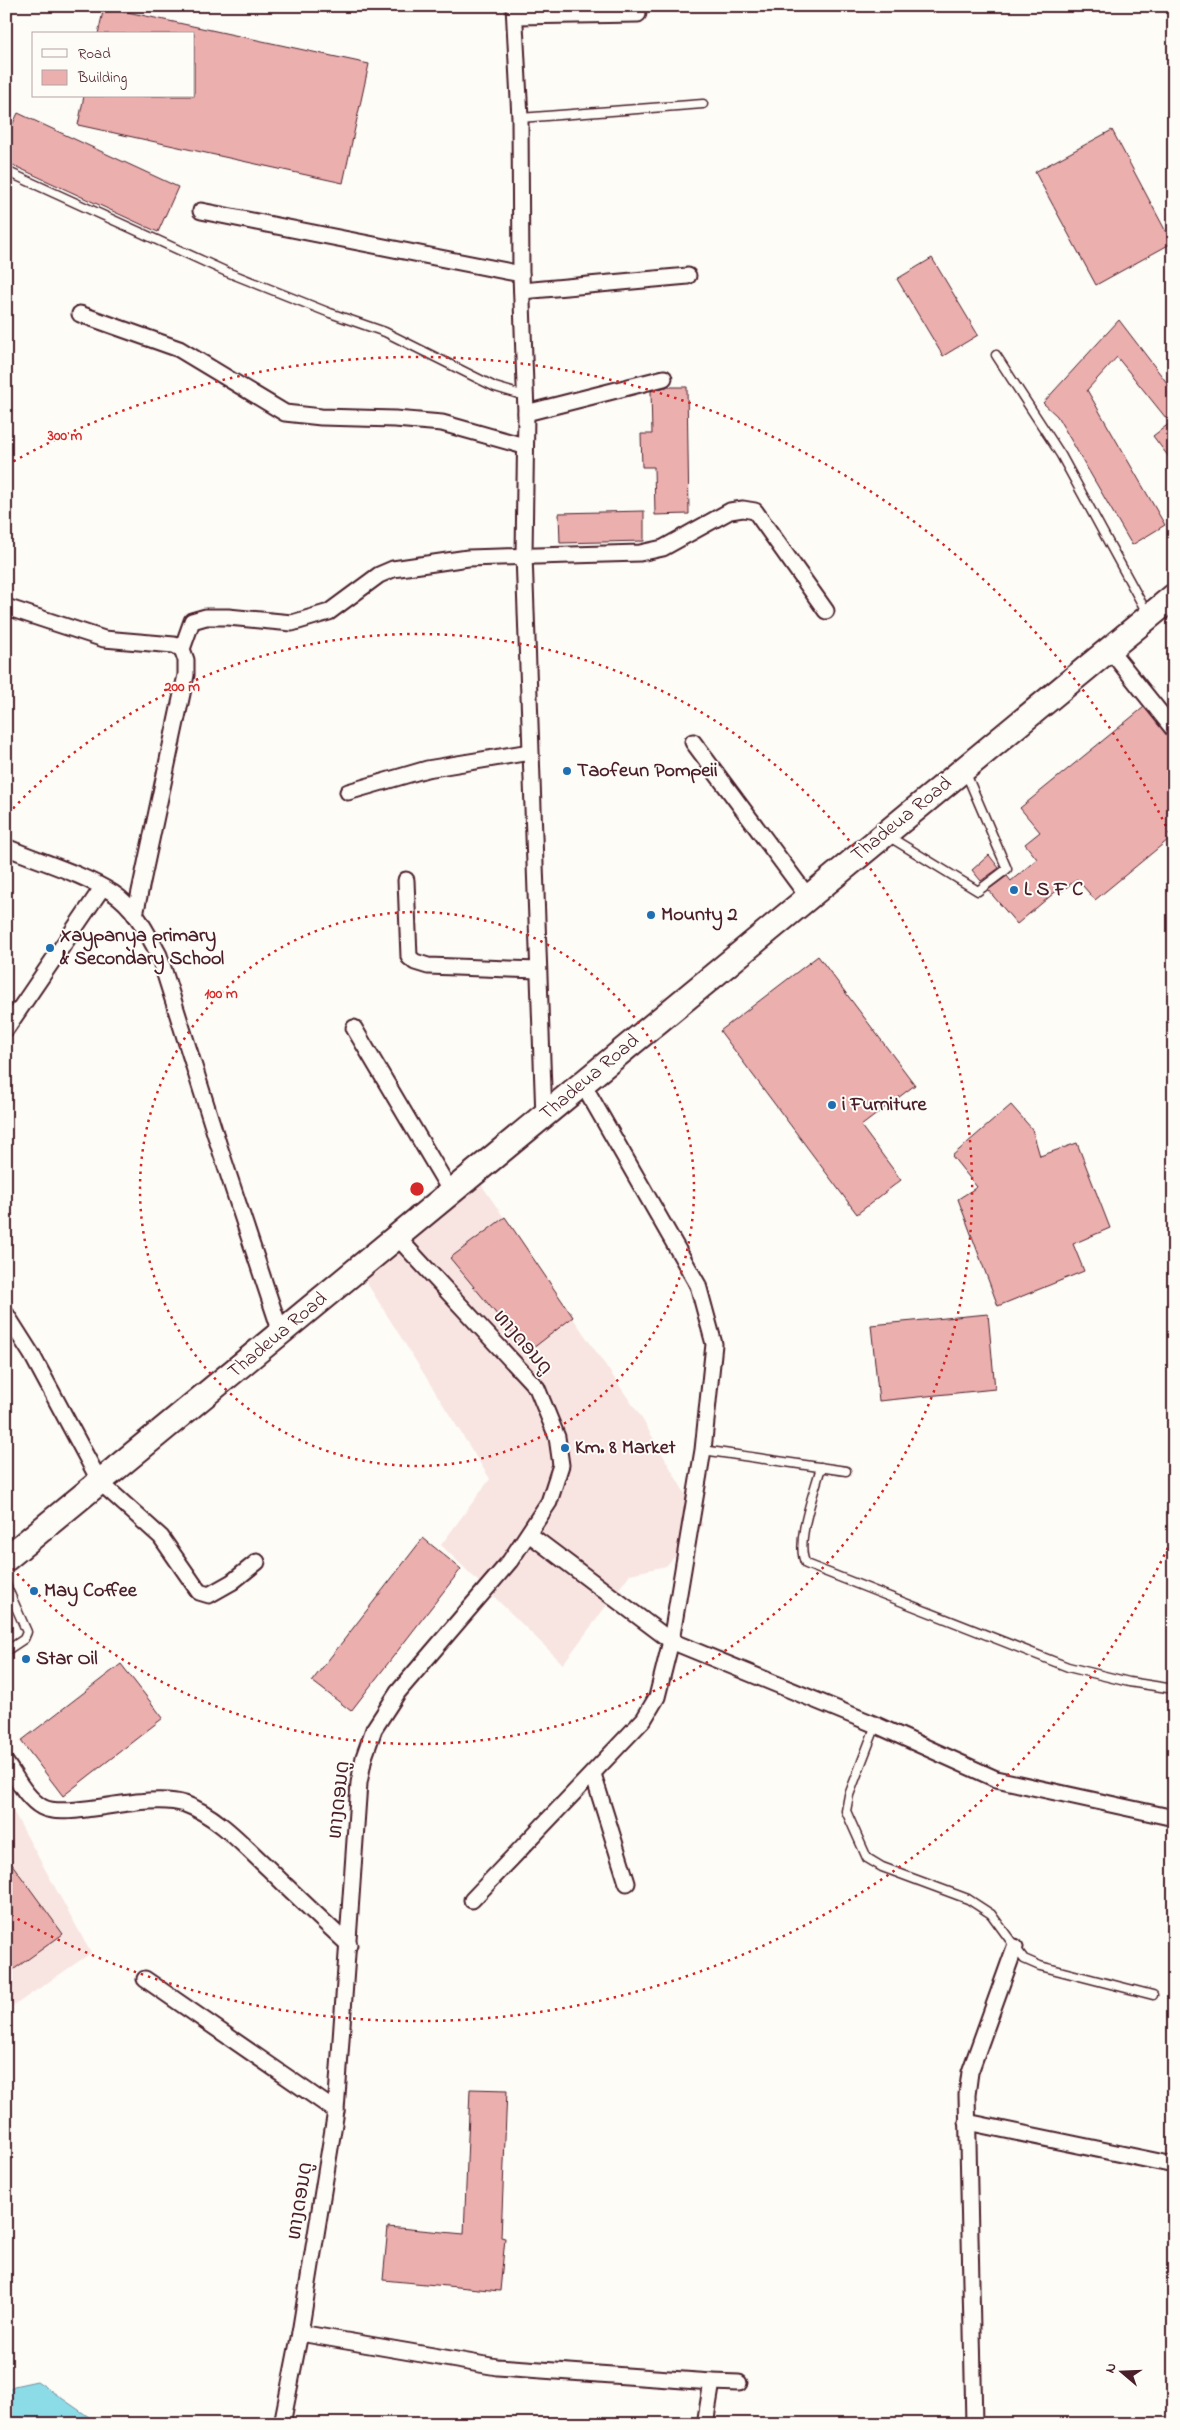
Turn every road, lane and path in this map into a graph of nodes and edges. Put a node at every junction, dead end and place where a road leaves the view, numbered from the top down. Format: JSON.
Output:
{"nodes":[{"id":1,"x":515,"y":11,"type":"edge"},
{"id":2,"x":638,"y":14,"type":"dead end"},
{"id":3,"x":703,"y":104,"type":"dead end"},
{"id":4,"x":520,"y":118,"type":"junction"},
{"id":5,"x":6,"y":171,"type":"edge"},
{"id":6,"x":201,"y":211,"type":"dead end"},
{"id":7,"x":521,"y":274,"type":"junction"},
{"id":8,"x":688,"y":276,"type":"dead end"},
{"id":9,"x":522,"y":291,"type":"junction"},
{"id":10,"x":80,"y":314,"type":"dead end"},
{"id":11,"x":996,"y":355,"type":"dead end"},
{"id":12,"x":664,"y":378,"type":"dead end"},
{"id":13,"x":525,"y":396,"type":"junction"},
{"id":14,"x":526,"y":413,"type":"junction"},
{"id":15,"x":524,"y":446,"type":"junction"},
{"id":16,"x":524,"y":555,"type":"junction"},
{"id":17,"x":1174,"y":596,"type":"edge"},
{"id":18,"x":6,"y":607,"type":"edge"},
{"id":19,"x":826,"y":611,"type":"dead end"},
{"id":20,"x":1150,"y":617,"type":"junction"},
{"id":21,"x":182,"y":649,"type":"junction"},
{"id":22,"x":1110,"y":650,"type":"junction"},
{"id":23,"x":1174,"y":730,"type":"edge"},
{"id":24,"x":693,"y":742,"type":"dead end"},
{"id":25,"x":530,"y":752,"type":"junction"},
{"id":26,"x":964,"y":769,"type":"junction"},
{"id":27,"x":348,"y":792,"type":"dead end"},
{"id":28,"x":885,"y":834,"type":"junction"},
{"id":29,"x":6,"y":847,"type":"edge"},
{"id":30,"x":406,"y":880,"type":"dead end"},
{"id":31,"x":102,"y":888,"type":"junction"},
{"id":32,"x":808,"y":897,"type":"junction"},
{"id":33,"x":135,"y":914,"type":"junction"},
{"id":34,"x":538,"y":970,"type":"junction"},
{"id":35,"x":354,"y":1028,"type":"dead end"},
{"id":36,"x":6,"y":1029,"type":"edge"},
{"id":37,"x":583,"y":1084,"type":"junction"},
{"id":38,"x":544,"y":1117,"type":"junction"},
{"id":39,"x":451,"y":1192,"type":"junction"},
{"id":40,"x":397,"y":1237,"type":"junction"},
{"id":41,"x":6,"y":1314,"type":"edge"},
{"id":42,"x":281,"y":1333,"type":"junction"},
{"id":43,"x":703,"y":1450,"type":"junction"},
{"id":44,"x":821,"y":1468,"type":"junction"},
{"id":45,"x":846,"y":1471,"type":"dead end"},
{"id":46,"x":100,"y":1482,"type":"junction"},
{"id":47,"x":529,"y":1534,"type":"junction"},
{"id":48,"x":6,"y":1560,"type":"edge"},
{"id":49,"x":257,"y":1562,"type":"dead end"},
{"id":50,"x":6,"y":1585,"type":"edge"},
{"id":51,"x":670,"y":1641,"type":"junction"},
{"id":52,"x":6,"y":1651,"type":"edge"},
{"id":53,"x":1174,"y":1689,"type":"edge"},
{"id":54,"x":876,"y":1725,"type":"junction"},
{"id":55,"x":6,"y":1763,"type":"edge"},
{"id":56,"x":593,"y":1774,"type":"junction"},
{"id":57,"x":1174,"y":1818,"type":"edge"},
{"id":58,"x":627,"y":1883,"type":"dead end"},
{"id":59,"x":472,"y":1900,"type":"dead end"},
{"id":60,"x":349,"y":1945,"type":"junction"},
{"id":61,"x":1015,"y":1947,"type":"junction"},
{"id":62,"x":145,"y":1978,"type":"dead end"},
{"id":63,"x":1153,"y":1995,"type":"dead end"},
{"id":64,"x":336,"y":2111,"type":"junction"},
{"id":65,"x":968,"y":2122,"type":"junction"},
{"id":66,"x":1174,"y":2166,"type":"edge"},
{"id":67,"x":300,"y":2333,"type":"junction"},
{"id":68,"x":712,"y":2382,"type":"junction"},
{"id":69,"x":739,"y":2383,"type":"dead end"},
{"id":70,"x":282,"y":2424,"type":"edge"},
{"id":71,"x":705,"y":2424,"type":"edge"},
{"id":72,"x":974,"y":2424,"type":"edge"}],
"edges":[{"from":1,"to":2,"type":"street"},
{"from":1,"to":4,"type":"street"},
{"from":3,"to":4,"type":"lane"},
{"from":4,"to":7,"type":"street"},
{"from":5,"to":13,"type":"lane"},
{"from":6,"to":7,"type":"street"},
{"from":7,"to":9,"type":"street"},
{"from":8,"to":9,"type":"street"},
{"from":9,"to":13,"type":"street"},
{"from":10,"to":15,"type":"street"},
{"from":11,"to":20,"type":"lane"},
{"from":12,"to":14,"type":"street"},
{"from":13,"to":14,"type":"street"},
{"from":14,"to":15,"type":"street"},
{"from":15,"to":16,"type":"street"},
{"from":16,"to":19,"type":"street"},
{"from":16,"to":21,"type":"street"},
{"from":16,"to":25,"type":"street"},
{"from":17,"to":20,"type":"main road","name":"Thadeua Road"},
{"from":18,"to":21,"type":"street"},
{"from":20,"to":22,"type":"main road","name":"Thadeua Road"},
{"from":21,"to":33,"type":"street"},
{"from":22,"to":23,"type":"street"},
{"from":22,"to":26,"type":"main road","name":"Thadeua Road"},
{"from":24,"to":32,"type":"street"},
{"from":25,"to":27,"type":"street"},
{"from":25,"to":34,"type":"street"},
{"from":26,"to":28,"type":"main road","name":"Thadeua Road"},
{"from":26,"to":28,"type":"lane"},
{"from":28,"to":32,"type":"main road","name":"Thadeua Road"},
{"from":29,"to":31,"type":"street"},
{"from":30,"to":34,"type":"street"},
{"from":31,"to":33,"type":"street"},
{"from":31,"to":36,"type":"street"},
{"from":32,"to":37,"type":"main road","name":"Thadeua Road"},
{"from":33,"to":42,"type":"street"},
{"from":34,"to":38,"type":"street"},
{"from":35,"to":39,"type":"street"},
{"from":37,"to":38,"type":"main road","name":"Thadeua Road"},
{"from":37,"to":43,"type":"street"},
{"from":38,"to":39,"type":"main road","name":"Thadeua Road"},
{"from":39,"to":40,"type":"main road","name":"Thadeua Road"},
{"from":40,"to":42,"type":"main road","name":"Thadeua Road"},
{"from":40,"to":47,"type":"street","name":"ທາງດອນດູ"},
{"from":41,"to":46,"type":"street"},
{"from":42,"to":46,"type":"main road","name":"Thadeua Road"},
{"from":43,"to":44,"type":"lane"},
{"from":43,"to":51,"type":"street"},
{"from":44,"to":45,"type":"lane"},
{"from":44,"to":53,"type":"lane"},
{"from":46,"to":48,"type":"main road","name":"Thadeua Road"},
{"from":46,"to":49,"type":"street"},
{"from":47,"to":51,"type":"street"},
{"from":47,"to":60,"type":"street","name":"ທາງດອນດູ"},
{"from":50,"to":52,"type":"lane"},
{"from":51,"to":54,"type":"street"},
{"from":51,"to":56,"type":"street"},
{"from":54,"to":57,"type":"street"},
{"from":54,"to":61,"type":"lane"},
{"from":55,"to":60,"type":"street"},
{"from":56,"to":58,"type":"street"},
{"from":56,"to":59,"type":"street"},
{"from":60,"to":64,"type":"street","name":"ທາງດອນດູ"},
{"from":61,"to":63,"type":"lane"},
{"from":61,"to":65,"type":"street"},
{"from":62,"to":64,"type":"street"},
{"from":64,"to":67,"type":"street","name":"ທາງດອນດູ"},
{"from":65,"to":66,"type":"street"},
{"from":65,"to":72,"type":"street"},
{"from":67,"to":68,"type":"street"},
{"from":67,"to":70,"type":"street","name":"ທາງດອນດູ"},
{"from":68,"to":69,"type":"street"},
{"from":68,"to":71,"type":"street"}]}
